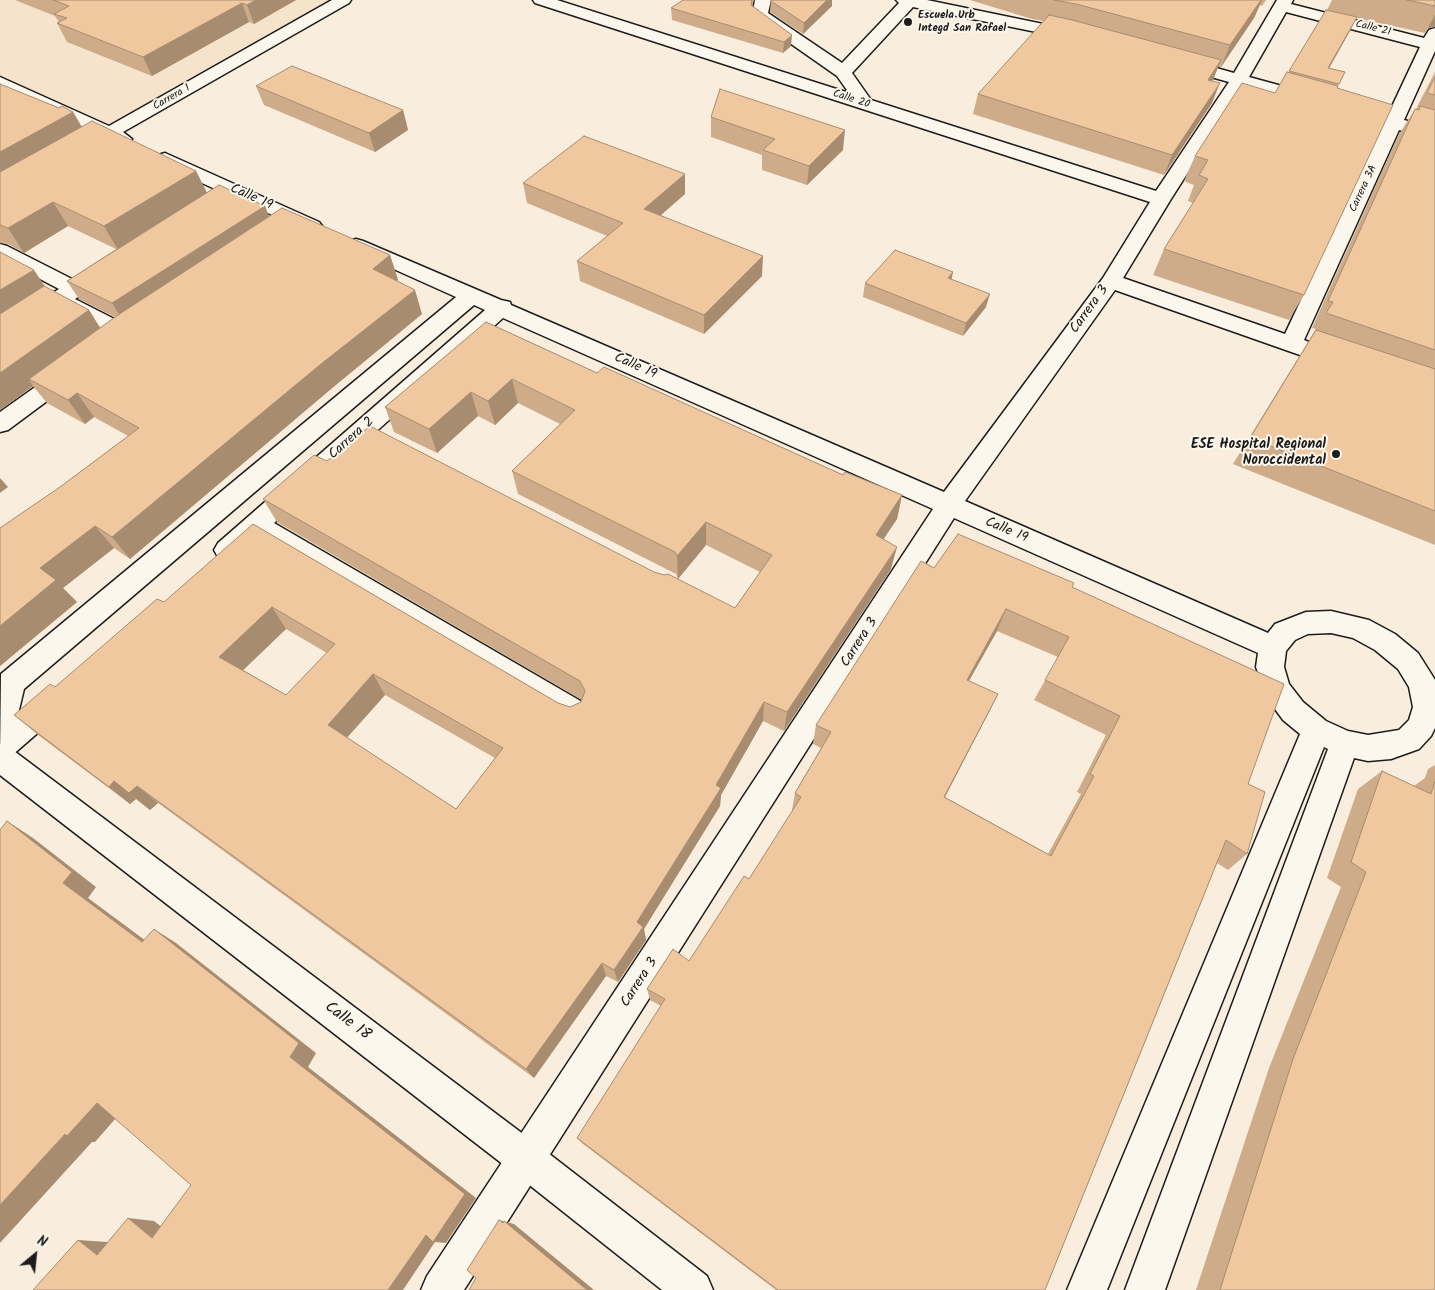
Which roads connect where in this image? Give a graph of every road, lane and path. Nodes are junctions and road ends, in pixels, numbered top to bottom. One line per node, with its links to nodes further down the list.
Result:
1 (343, 0): 14 (street, Carrera 1)
2 (541, 0): 12 (street, Calle 20)
3 (762, 0): 9 (street)
4 (907, 1): 6 (street); 9 (street)
5 (1275, 8): 7 (street, Calle 21); 10 (street, Carrera 3)
6 (1088, 38)
7 (1433, 41): 13 (street, Carrera 3A)
8 (1163, 58): 10 (street)
9 (843, 72): 12 (street)
10 (1239, 79): 13 (street); 17 (street, Carrera 3)
11 (5, 89): 14 (street, Calle 19)
12 (865, 104): 17 (street, Calle 20)
13 (1395, 123): 15 (street); 26 (street, Carrera 3A)
14 (110, 133): 16 (street, Carrera 1); 22 (street, Calle 19)
15 (1435, 134)
16 (84, 147)
17 (1161, 199): 20 (street, Carrera 3)
18 (0, 250): 21 (street)
19 (124, 258): 21 (street)
20 (1112, 281): 26 (street); 30 (street, Carrera 3)
21 (67, 294): 24 (street); 25 (street)
22 (472, 294): 23 (street, Calle 19); 36 (street)
23 (502, 307): 30 (street, Calle 19); 31 (street, Carrera 2)
24 (125, 333)
25 (0, 337)
26 (1291, 344): 27 (street)
27 (1327, 356)
28 (85, 362): 29 (street)
29 (0, 424)
30 (948, 506): 33 (street, Calle 19); 41 (street, Carrera 3)
31 (256, 525): 32 (street, Carrera 2); 35 (street)
32 (212, 563)
33 (1273, 647): 37 (street); 38 (street)
34 (73, 684): 39 (street)
35 (574, 712)
36 (0, 730)
37 (1428, 730): 38 (street)
38 (1330, 737): 44 (street); 45 (street)
39 (0, 748)
40 (0, 757): 41 (street, Calle 18)
41 (526, 1159): 42 (street, Carrera 3); 43 (street, Calle 18)
42 (441, 1290)
43 (693, 1290)
44 (1087, 1290)
45 (1145, 1290)

